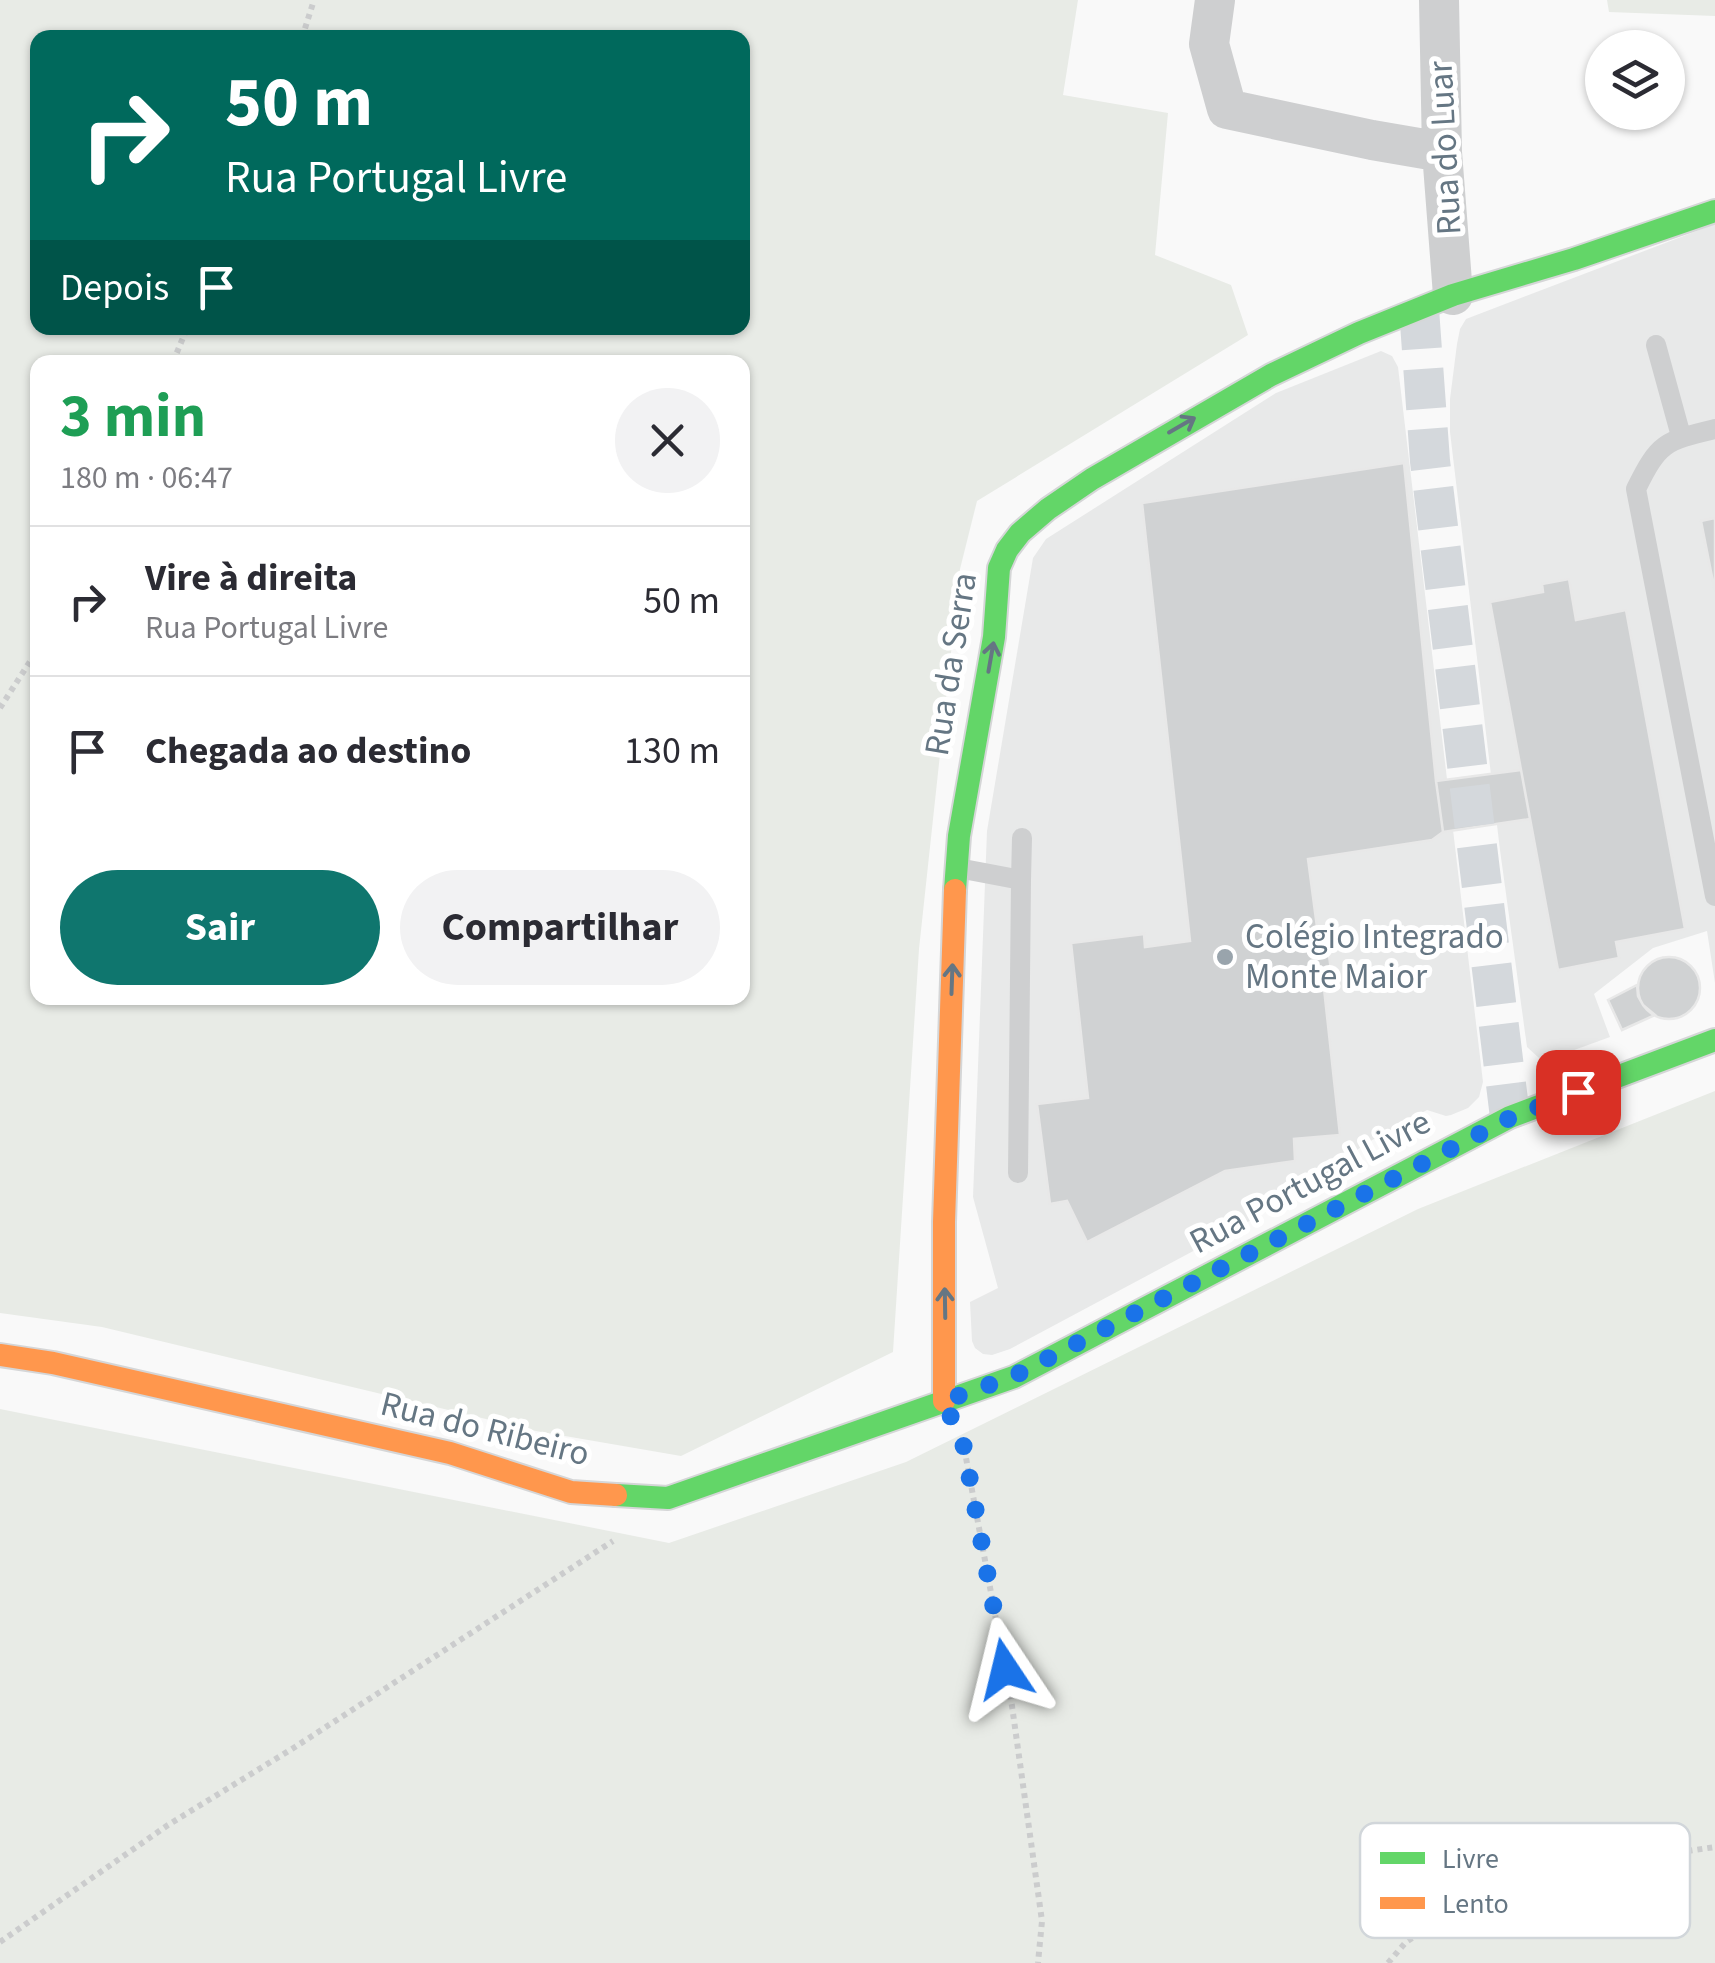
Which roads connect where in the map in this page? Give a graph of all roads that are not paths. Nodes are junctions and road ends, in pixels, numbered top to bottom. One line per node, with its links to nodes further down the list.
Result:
1 (1215, 0): 3 (street)
2 (1439, 0): 3 (street, Rua do Luar)
3 (1442, 152): 5 (street, Rua do Luar)
4 (1715, 211): 5 (street, Rua da Serra)
5 (1436, 302): 10 (street, Rua da Serra, one-way to 5)
6 (1656, 346): 8 (lane)
7 (1715, 428): 8 (lane)
8 (1681, 436): 12 (lane)
9 (1022, 838): 11 (lane)
10 (956, 868): 11 (lane); 16 (street, Rua da Serra, one-way to 10)
11 (1021, 880): 14 (lane)
12 (1715, 896)
13 (1715, 1040): 16 (street, Rua Portugal Livre)
14 (1018, 1173)
15 (0, 1355): 16 (street, Rua do Ribeiro)
16 (944, 1401)

